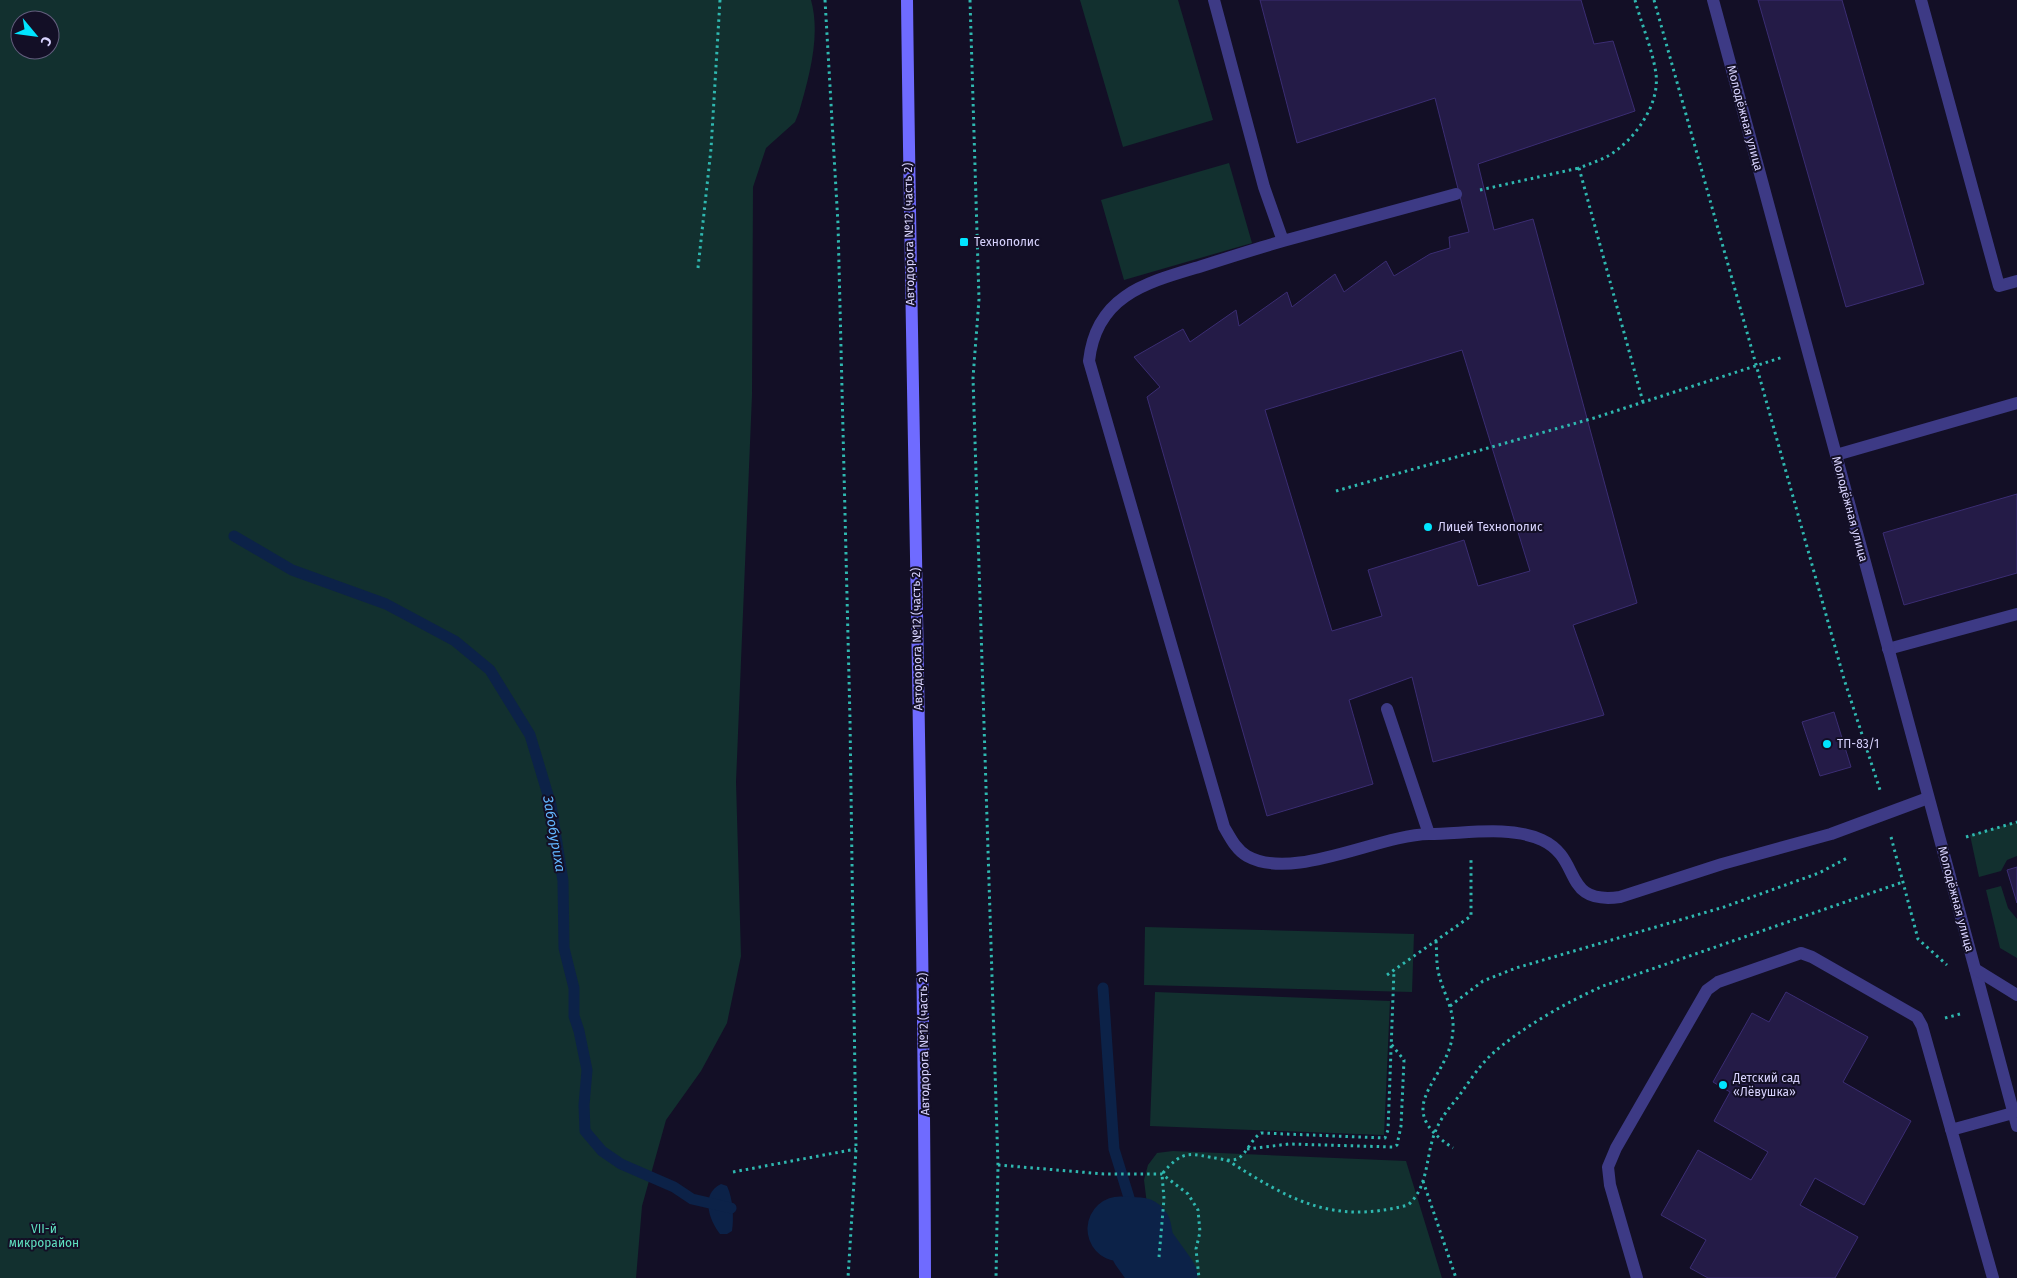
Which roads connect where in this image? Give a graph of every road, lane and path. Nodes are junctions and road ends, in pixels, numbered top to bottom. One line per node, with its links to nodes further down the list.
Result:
1 (720, 0): 14 (path)
2 (825, 0): 49 (path)
3 (907, 0): 57 (street, Автодорога №12 (часть 2))
4 (970, 0): 51 (path)
5 (1214, 0): 13 (street)
6 (1634, 0): 10 (path)
7 (1654, 0): 17 (path)
8 (1713, 0): 16 (street, Молодёжная улица)
9 (1921, 0): 15 (street)
10 (1580, 168): 11 (path); 18 (path)
11 (1489, 188)
12 (1456, 194): 13 (street)
13 (1283, 241): 28 (street)
14 (698, 268)
15 (2017, 281)
16 (1808, 350): 17 (path); 20 (street, Молодёжная улица)
17 (1756, 366): 18 (path); 26 (path)
18 (1643, 402): 21 (path)
19 (2017, 403): 20 (street)
20 (1836, 455): 23 (street, Молодёжная улица)
21 (1336, 491)
22 (2017, 614): 23 (street)
23 (1888, 649): 25 (street, Молодёжная улица)
24 (1387, 708): 28 (street)
25 (1928, 798): 26 (street); 31 (street, Молодёжная улица)
26 (1887, 812): 28 (street); 29 (path)
27 (2017, 822): 31 (path)
28 (1429, 834)
29 (1891, 837): 30 (path); 34 (path)
30 (1884, 840)
31 (1941, 844): 38 (street, Молодёжная улица)
32 (1471, 853): 35 (path)
33 (1853, 855): 41 (path)
34 (1903, 882): 36 (path); 46 (path)
35 (1436, 941): 37 (path); 41 (path)
36 (1950, 968)
37 (1394, 970): 39 (path); 42 (path)
38 (1975, 970): 40 (street, Молодёжная улица); 43 (street)
39 (1386, 976)
40 (2017, 995)
41 (1450, 1006): 46 (path)
42 (1391, 1044): 48 (path); 48 (path)
43 (2013, 1113): 44 (street); 45 (street)
44 (2017, 1126)
45 (1951, 1130): 61 (street); 62 (street)
46 (1434, 1134): 47 (path); 54 (path)
47 (1453, 1148)
48 (1247, 1149): 50 (path)
49 (856, 1150): 52 (path); 56 (path)
50 (1227, 1160): 53 (path); 54 (path)
51 (998, 1165): 53 (path); 58 (path)
52 (733, 1172)
53 (1162, 1174): 55 (path); 59 (path)
54 (1423, 1181): 60 (path)
55 (1159, 1257)
56 (848, 1278)
57 (925, 1278)
58 (996, 1278)
59 (1199, 1278)
60 (1456, 1278)
61 (1637, 1278)
62 (1993, 1278)

